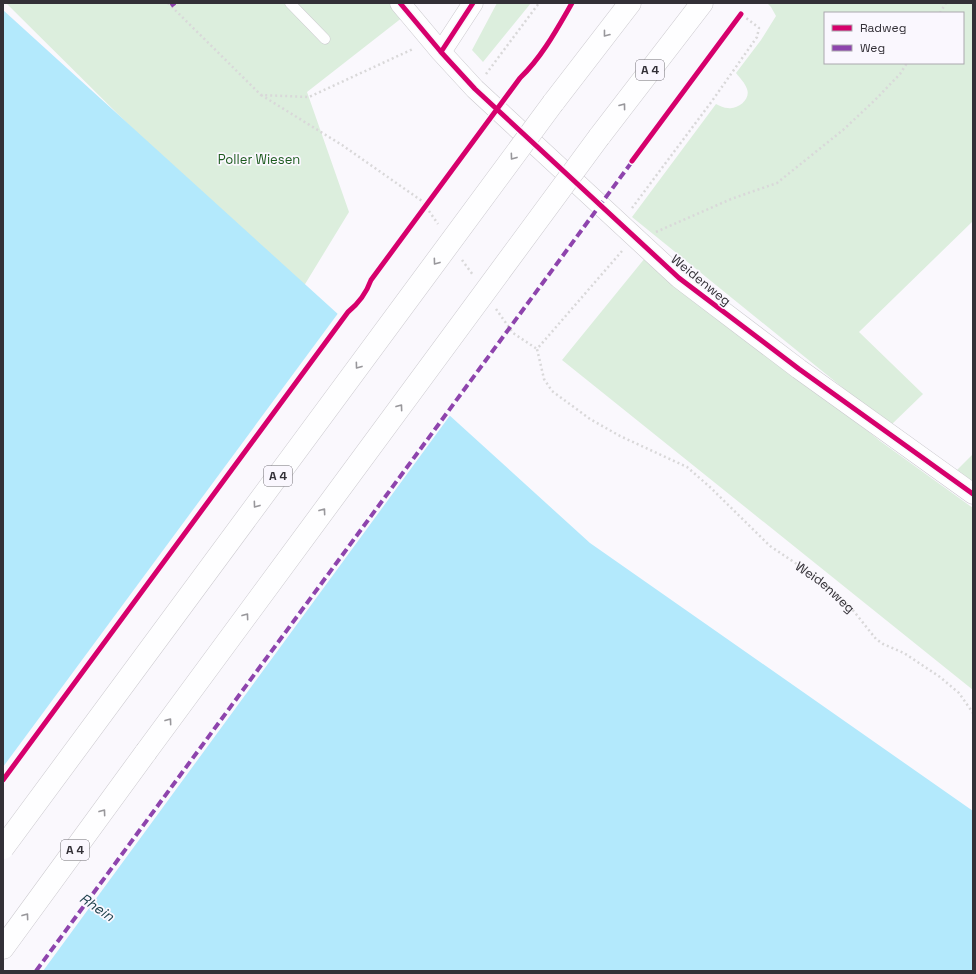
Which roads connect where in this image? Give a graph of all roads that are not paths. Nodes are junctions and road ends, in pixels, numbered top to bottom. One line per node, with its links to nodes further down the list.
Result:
1 (290, 3): 6 (lane)
2 (400, 3): 7 (street, Weidenweg)
3 (473, 3): 7 (street)
4 (630, 3): 9 (highway, A 4, one-way to 9, bridge)
5 (702, 3): 10 (highway, A 4, one-way to 5, bridge)
6 (325, 39)
7 (436, 46): 8 (street, Weidenweg)
8 (973, 494)
9 (3, 848)
10 (3, 948)

